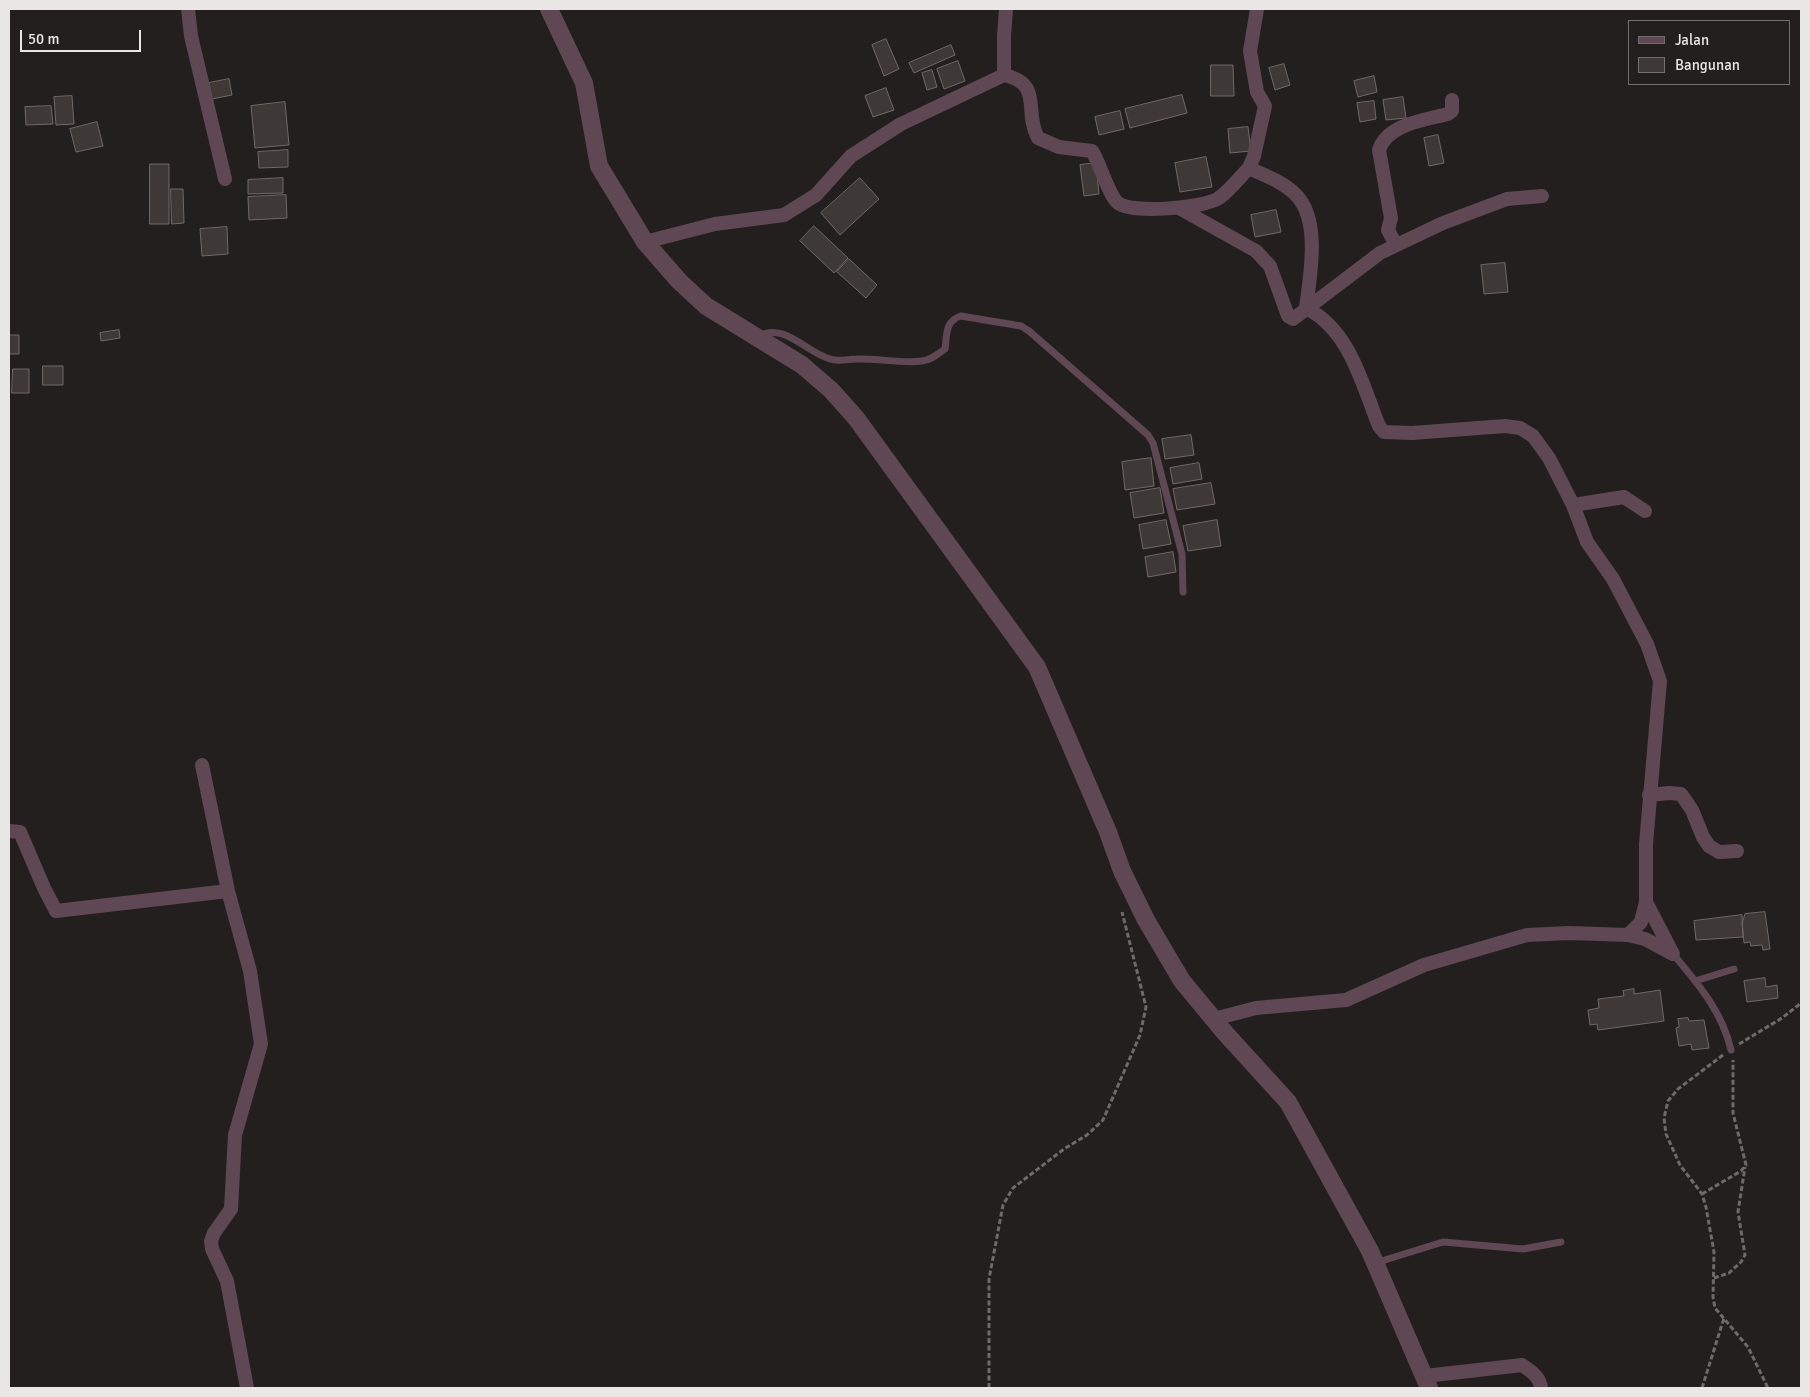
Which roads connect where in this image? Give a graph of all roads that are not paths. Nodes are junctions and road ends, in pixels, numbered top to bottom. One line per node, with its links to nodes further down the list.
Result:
1 (188, 9): 8 (street)
2 (549, 9): 11 (street)
3 (1006, 9): 5 (street)
4 (1256, 9): 7 (street)
5 (1004, 75): 10 (street); 11 (street)
6 (1452, 100): 12 (street)
7 (1249, 168): 10 (street); 13 (street)
8 (225, 179)
9 (1542, 196): 12 (street)
10 (1179, 208): 13 (street)
11 (645, 242): 14 (street)
12 (1396, 245): 13 (street)
13 (1306, 308): 15 (street)
14 (757, 338): 17 (lane); 28 (street)
15 (1573, 505): 16 (street); 19 (street)
16 (1646, 511)
17 (1182, 592)
18 (202, 765): 22 (street)
19 (1649, 796): 21 (street); 23 (street)
20 (9, 831): 22 (street)
21 (1737, 851)
22 (228, 891): 33 (street)
23 (1646, 902): 24 (street); 25 (street)
24 (1628, 935): 25 (street); 28 (street)
25 (1673, 954): 27 (lane)
26 (1734, 969): 27 (lane)
27 (1695, 981): 29 (lane)
28 (1214, 1019): 31 (street)
29 (1731, 1050)
30 (1561, 1242): 31 (lane)
31 (1375, 1263): 32 (street)
32 (1427, 1382): 34 (street)
33 (247, 1388)
34 (1542, 1388)

